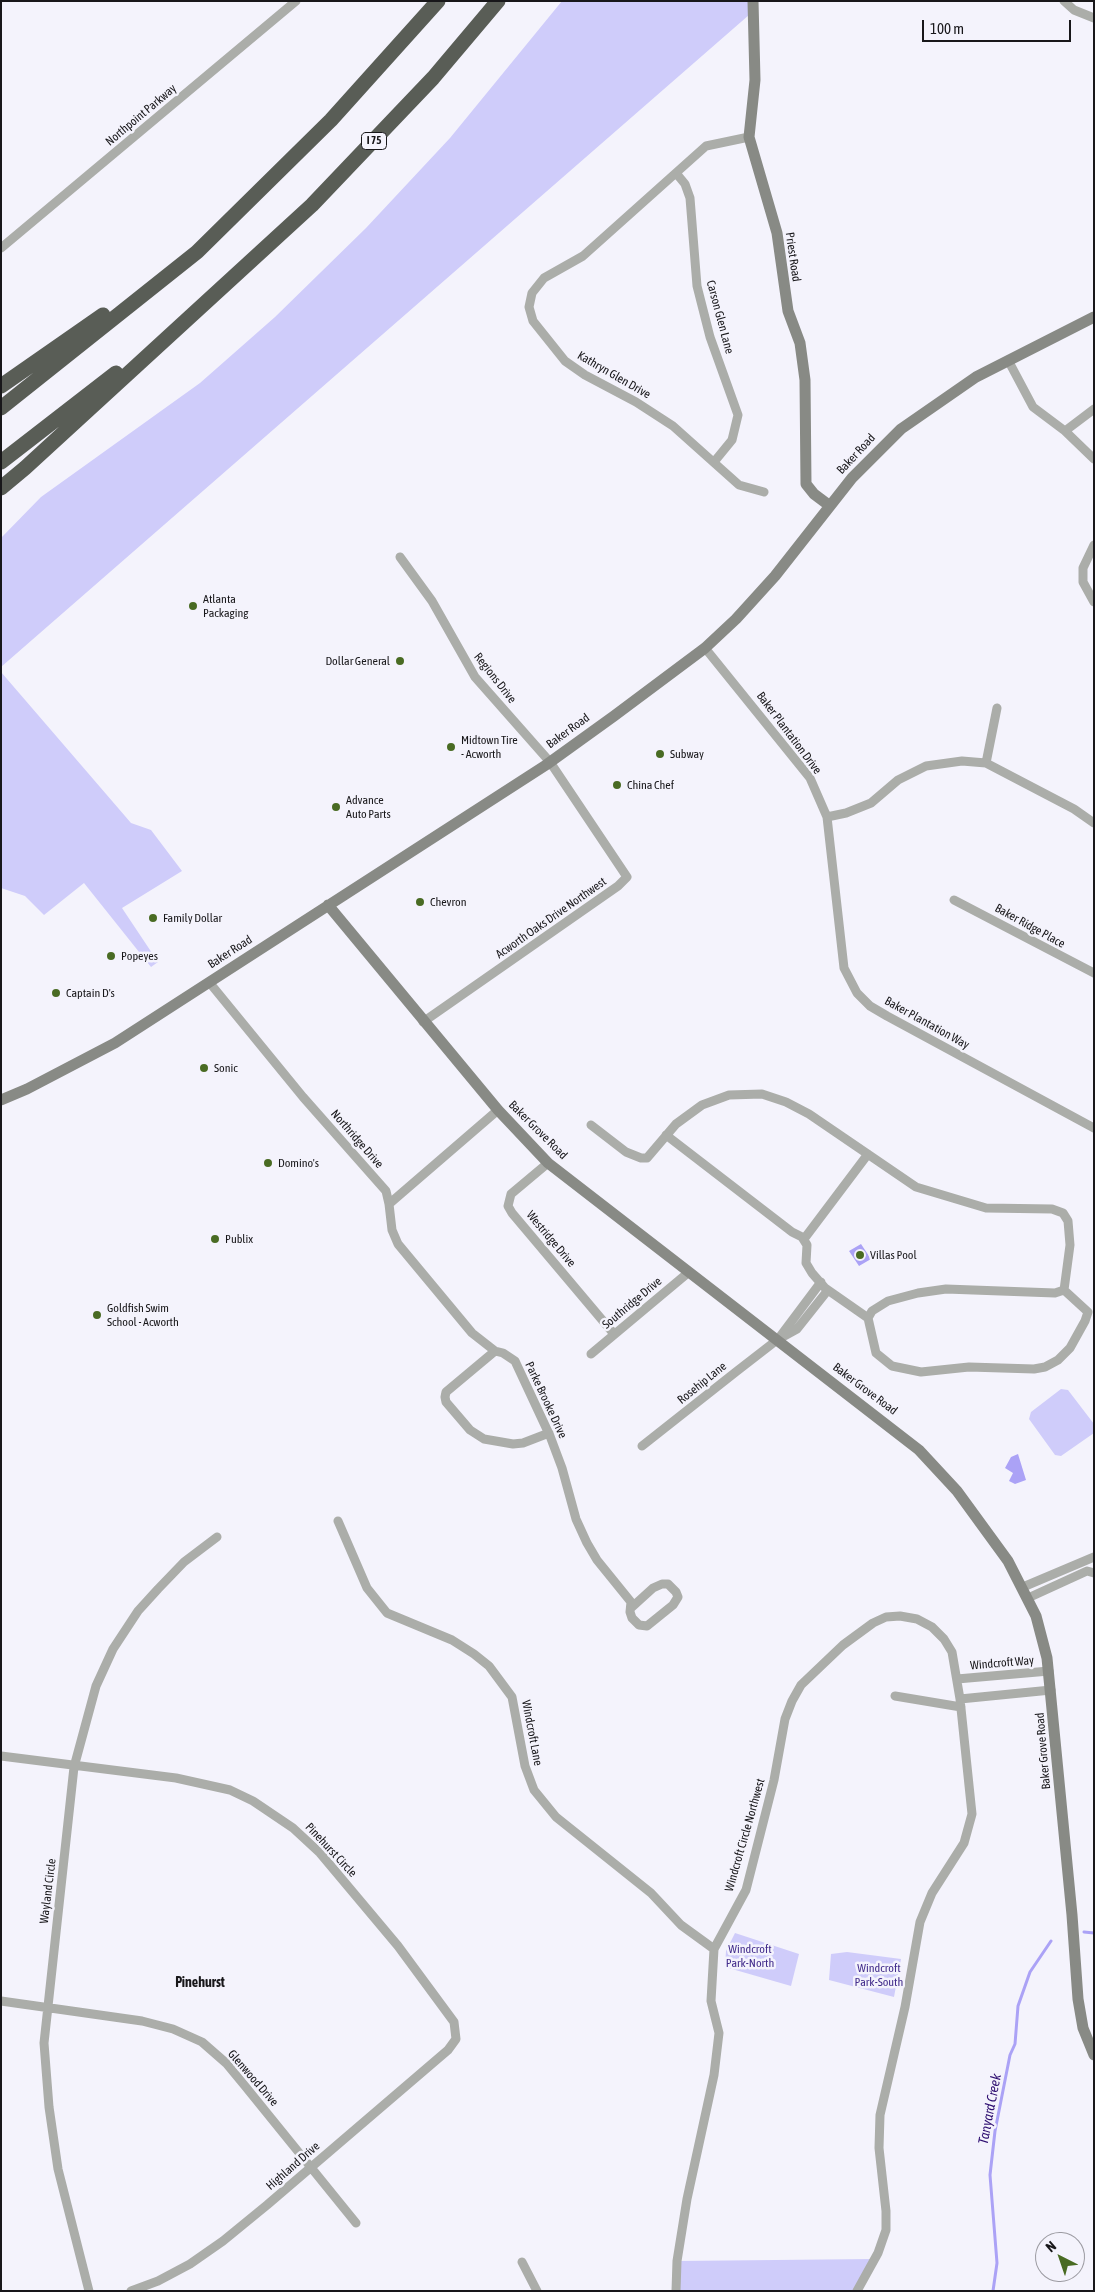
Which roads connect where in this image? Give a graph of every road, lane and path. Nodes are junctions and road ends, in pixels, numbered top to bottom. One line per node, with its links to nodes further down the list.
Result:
1 (296, 1): 9 (street, Northpoint Parkway)
2 (438, 1): 10 (highway)
3 (498, 1): 11 (highway, I 75)
4 (753, 1): 7 (street, Priest Road)
5 (1064, 1): 6 (street)
6 (1094, 18)
7 (749, 137): 8 (street, Kathryn Glen Drive); 23 (street, Priest Road)
8 (676, 173): 20 (street, Carson Glen Lane); 20 (street, Kathryn Glen Drive)
9 (1, 248)
10 (198, 252): 14 (highway); 15 (highway)
11 (241, 271): 19 (highway, I 75); 21 (highway)
12 (1094, 317): 13 (street, Baker Road)
13 (1008, 360): 17 (street); 23 (street, Baker Road)
14 (1, 386)
15 (1, 408)
16 (1094, 409): 17 (street)
17 (1065, 431): 18 (street)
18 (1094, 459)
19 (1, 462)
20 (714, 462): 22 (street, Kathryn Glen Drive)
21 (1, 488)
22 (764, 492)
23 (830, 506): 27 (street, Baker Road)
24 (1094, 545): 26 (street)
25 (400, 557): 29 (street, Regions Drive)
26 (1094, 602)
27 (706, 648): 29 (street, Baker Road); 31 (street, Baker Plantation Drive)
28 (997, 708): 30 (street)
29 (550, 762): 34 (street, Baker Road); 37 (street, Acworth Oaks Drive Northwest)
30 (986, 763): 31 (street); 32 (street)
31 (827, 817): 41 (street, Baker Plantation Way)
32 (1094, 823)
33 (954, 900): 35 (street, Baker Ridge Place)
34 (328, 905): 36 (street, Baker Road); 37 (street, Baker Grove Road)
35 (1094, 973)
36 (209, 982): 38 (street, Baker Road); 45 (street, Northridge Drive)
37 (424, 1022): 39 (street, Baker Grove Road)
38 (1, 1100)
39 (498, 1110): 44 (street, Baker Grove Road); 45 (street)
40 (591, 1125): 42 (street)
41 (1094, 1128)
42 (666, 1135): 43 (street); 46 (street)
43 (868, 1154): 46 (street); 50 (street)
44 (548, 1163): 47 (street, Baker Grove Road); 53 (street, Westridge Drive)
45 (389, 1204): 55 (street, Parke Brooke Drive)
46 (804, 1239): 48 (street)
47 (689, 1272): 53 (street, Southridge Drive); 54 (street, Baker Grove Road)
48 (820, 1282): 49 (street); 54 (street)
49 (828, 1290): 52 (street); 54 (street)
50 (1064, 1290): 51 (street); 52 (street)
51 (1091, 1311): 52 (street)
52 (868, 1318)
53 (614, 1334): 56 (street, Southridge Drive)
54 (778, 1340): 58 (street, Rosehip Lane); 63 (street, Baker Grove Road)
55 (494, 1351): 57 (street, Parke Brooke Drive); 57 (street)
56 (591, 1354)
57 (549, 1433): 65 (street, Parke Brooke Drive)
58 (642, 1446)
59 (338, 1521): 73 (street, Windcroft Lane)
60 (217, 1537): 72 (street, Wayland Circle)
61 (1094, 1558): 63 (street)
62 (1092, 1570): 64 (street)
63 (1023, 1587): 64 (street, Baker Grove Road)
64 (1028, 1598): 66 (street, Baker Grove Road)
65 (631, 1608): 65 (street, Parke Brooke Drive)
66 (1049, 1671): 67 (street, Windcroft Way); 68 (street, Baker Grove Road)
67 (957, 1679): 70 (street, Windcroft Circle Northwest); 73 (street, Windcroft Circle Northwest)
68 (1051, 1690): 70 (street); 77 (street, Baker Grove Road)
69 (895, 1696): 70 (street)
70 (961, 1703): 85 (street, Windcroft Circle Northwest)
71 (1, 1756): 72 (street, Pinehurst Circle)
72 (74, 1767): 75 (street, Wayland Circle); 76 (street, Pinehurst Circle)
73 (714, 1949): 84 (street, Windcroft Circle Northwest)
74 (1, 2001): 75 (street, Glenwood Drive)
75 (47, 2007): 78 (street, Glenwood Drive); 81 (street, Wayland Circle)
76 (456, 2039): 78 (street, Highland Drive)
77 (1094, 2054)
78 (311, 2167): 79 (street, Glenwood Drive); 82 (street, Highland Drive)
79 (356, 2224)
80 (522, 2262): 83 (street)
81 (89, 2291)
82 (131, 2291)
83 (537, 2291)
84 (676, 2291)
85 (856, 2291)

